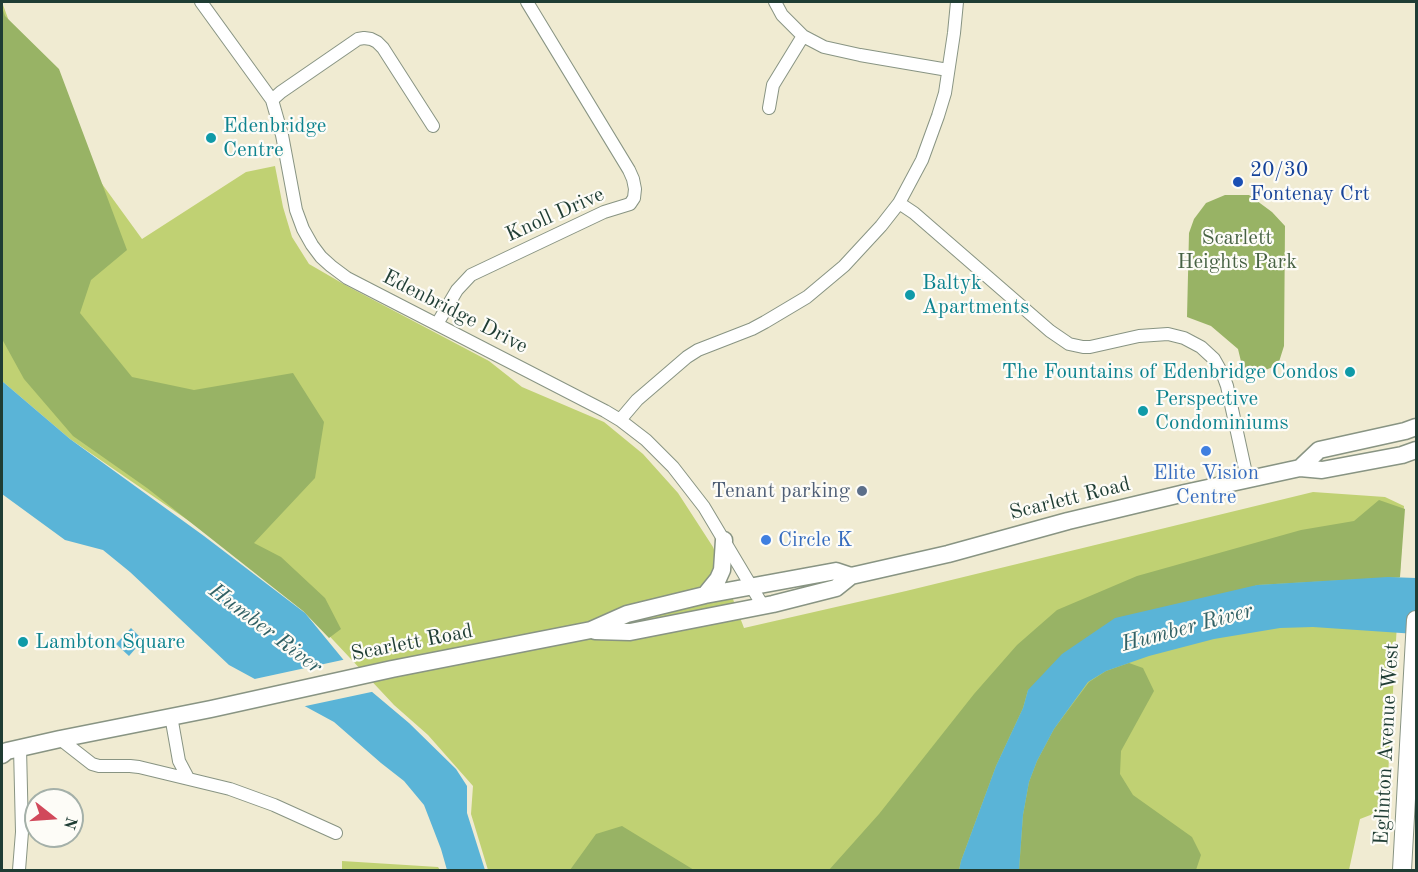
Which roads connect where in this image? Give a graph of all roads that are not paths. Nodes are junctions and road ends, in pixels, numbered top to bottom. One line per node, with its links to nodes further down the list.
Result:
1 (201, 2): 7 (street, Edenbridge Drive)
2 (527, 2): 11 (street, Knoll Drive)
3 (774, 2): 5 (street)
4 (957, 2): 6 (street)
5 (802, 36): 6 (street); 8 (street)
6 (948, 70): 10 (street)
7 (272, 100): 9 (street); 11 (street, Edenbridge Drive)
8 (769, 108)
9 (433, 126)
10 (899, 203): 12 (street); 16 (street)
11 (437, 324): 12 (street, Edenbridge Drive)
12 (620, 420): 17 (street, Edenbridge Drive)
13 (1416, 427): 15 (main road, Scarlett Road)
14 (1416, 450): 15 (main road, Scarlett Road)
15 (1300, 468): 16 (main road, Scarlett Road)
16 (1247, 478): 18 (main road, Scarlett Road)
17 (724, 540): 19 (street, Edenbridge Drive); 20 (main road)
18 (851, 576): 19 (main road, Scarlett Road); 21 (main road, Scarlett Road)
19 (750, 586): 20 (main road, Scarlett Road); 21 (street, Edenbridge Drive)
20 (705, 595): 23 (main road, Scarlett Road)
21 (762, 606): 23 (main road, Scarlett Road)
22 (1416, 620): 30 (main road, Eglinton Avenue West)
23 (591, 630): 24 (main road, Scarlett Road)
24 (171, 716): 25 (main road, Scarlett Road); 27 (street)
25 (60, 739): 26 (main road, Scarlett Road); 27 (street)
26 (8, 751): 29 (street)
27 (188, 778): 28 (street)
28 (336, 833)
29 (19, 870)
30 (1402, 870)

